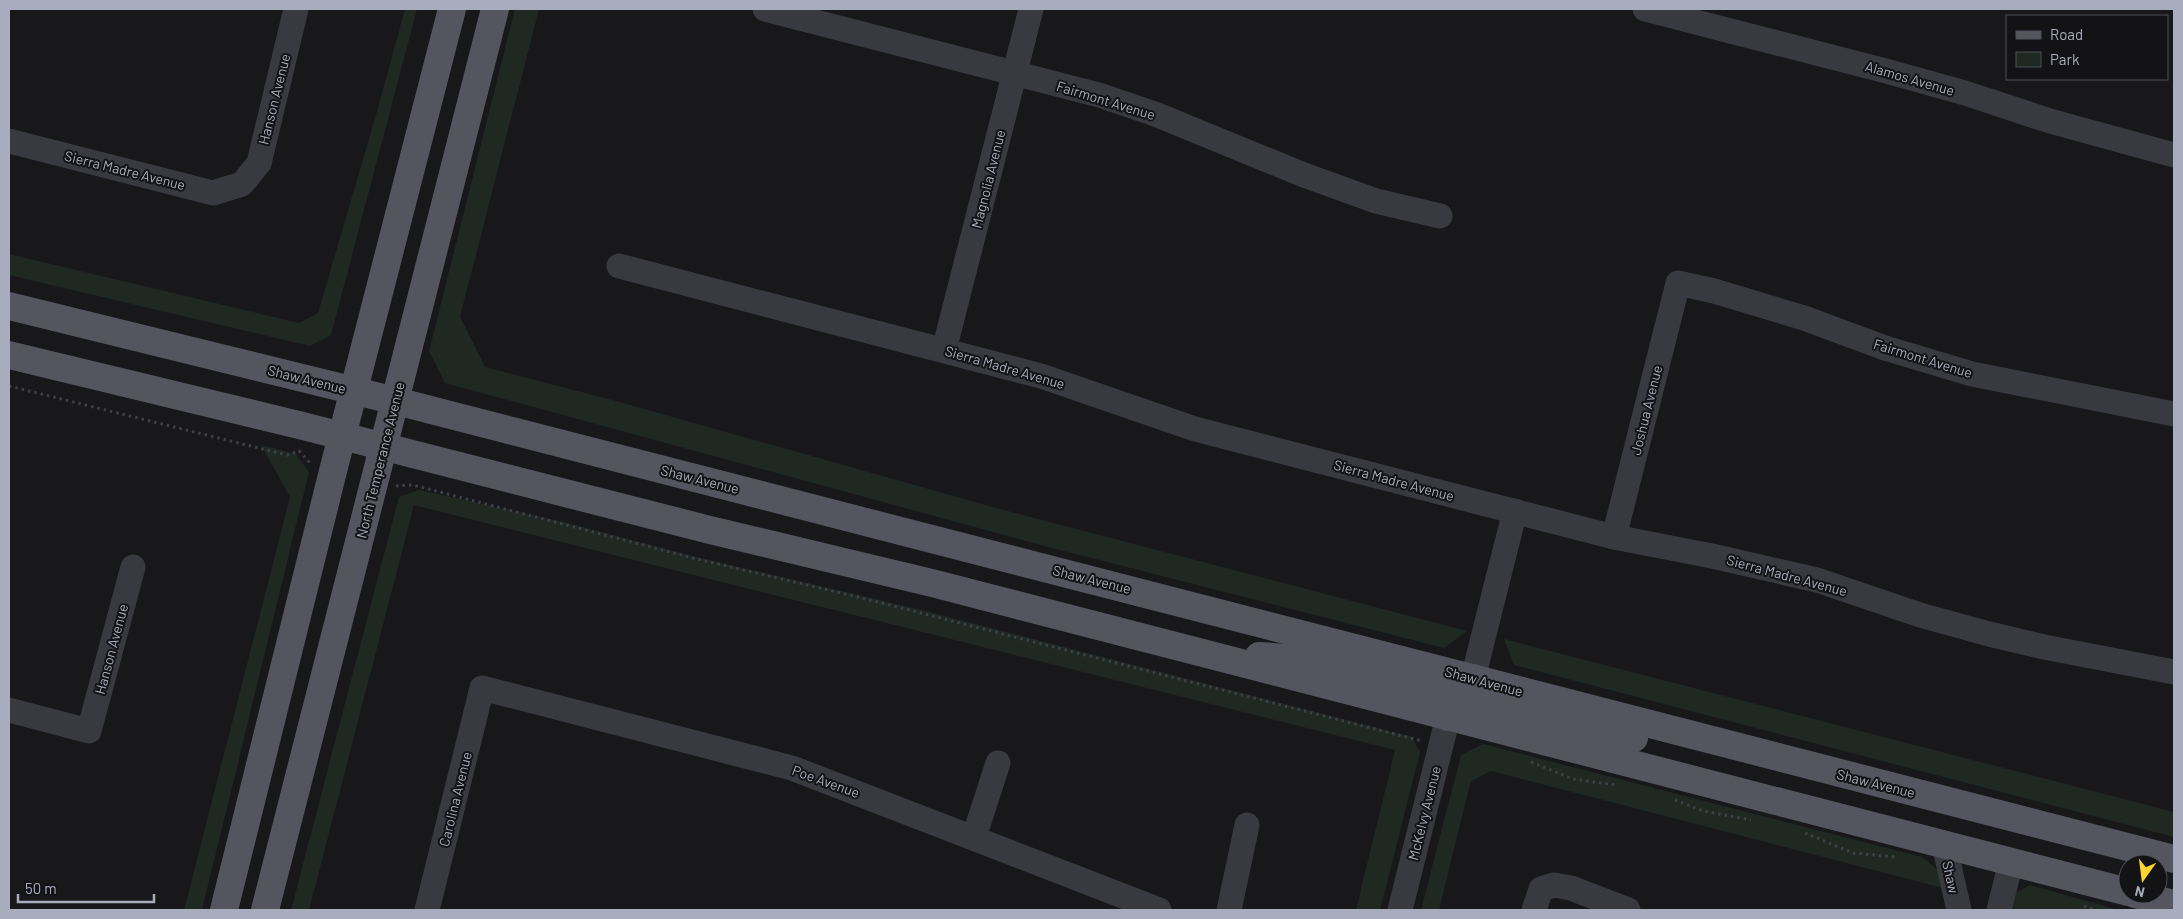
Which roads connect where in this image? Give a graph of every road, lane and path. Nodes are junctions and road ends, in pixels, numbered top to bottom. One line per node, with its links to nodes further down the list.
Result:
1 (296, 9): 10 (street, Hanson Avenue)
2 (452, 9): 18 (main road)
3 (495, 9): 19 (main road, North Temperance Avenue)
4 (765, 9): 7 (street, Fairmont Avenue)
5 (1031, 9): 7 (street, Magnolia Avenue)
6 (1644, 9): 9 (street, Alamos Avenue)
7 (1015, 72): 11 (street, Fairmont Avenue); 15 (street, Magnolia Avenue)
8 (9, 141): 10 (street, Sierra Madre Avenue)
9 (2174, 155)
10 (242, 184)
11 (1440, 216)
12 (619, 266): 15 (street, Sierra Madre Avenue)
13 (1678, 283): 20 (street, Fairmont Avenue); 26 (street, Joshua Avenue)
14 (9, 306): 18 (main road, Shaw Avenue)
15 (944, 350): 25 (street, Sierra Madre Avenue)
16 (9, 355): 21 (main road)
17 (9, 386): 23 (path)
18 (354, 390): 19 (main road, Shaw Avenue); 21 (main road)
19 (396, 401): 22 (main road, North Temperance Avenue); 30 (main road, Shaw Avenue)
20 (2174, 414)
21 (342, 436): 22 (main road); 50 (main road)
22 (384, 447): 28 (main road); 51 (main road, North Temperance Avenue)
23 (299, 450)
24 (413, 485): 34 (path)
25 (1515, 511): 26 (street, Sierra Madre Avenue); 30 (street)
26 (1614, 536): 29 (street, Sierra Madre Avenue)
27 (133, 567): 32 (street, Hanson Avenue)
28 (1198, 653): 30 (main road); 33 (main road)
29 (2174, 672)
30 (1473, 678): 35 (main road, Shaw Avenue)
31 (482, 688): 43 (street, Poe Avenue); 52 (street, Carolina Avenue)
32 (9, 710)
33 (1448, 717): 35 (main road); 44 (main road); 55 (street, McKelvy Avenue)
34 (1421, 741)
35 (1723, 744): 46 (main road, Shaw Avenue)
36 (1528, 761): 38 (path)
37 (998, 763): 43 (street)
38 (1621, 785)
39 (1670, 798): 40 (path)
40 (1755, 820)
41 (1247, 826): 54 (street)
42 (1803, 832): 45 (path)
43 (974, 837): 53 (street, Poe Avenue)
44 (1944, 844): 47 (main road); 57 (street, Shaw)
45 (1897, 857)
46 (2174, 859)
47 (2011, 862): 48 (main road); 58 (street)
48 (2118, 889)
49 (1537, 900): 56 (street)
50 (224, 910)
51 (265, 910)
52 (427, 910)
53 (1158, 910)
54 (1229, 910)
55 (1400, 910)
56 (1628, 910)
57 (1959, 910)
58 (1999, 910)

